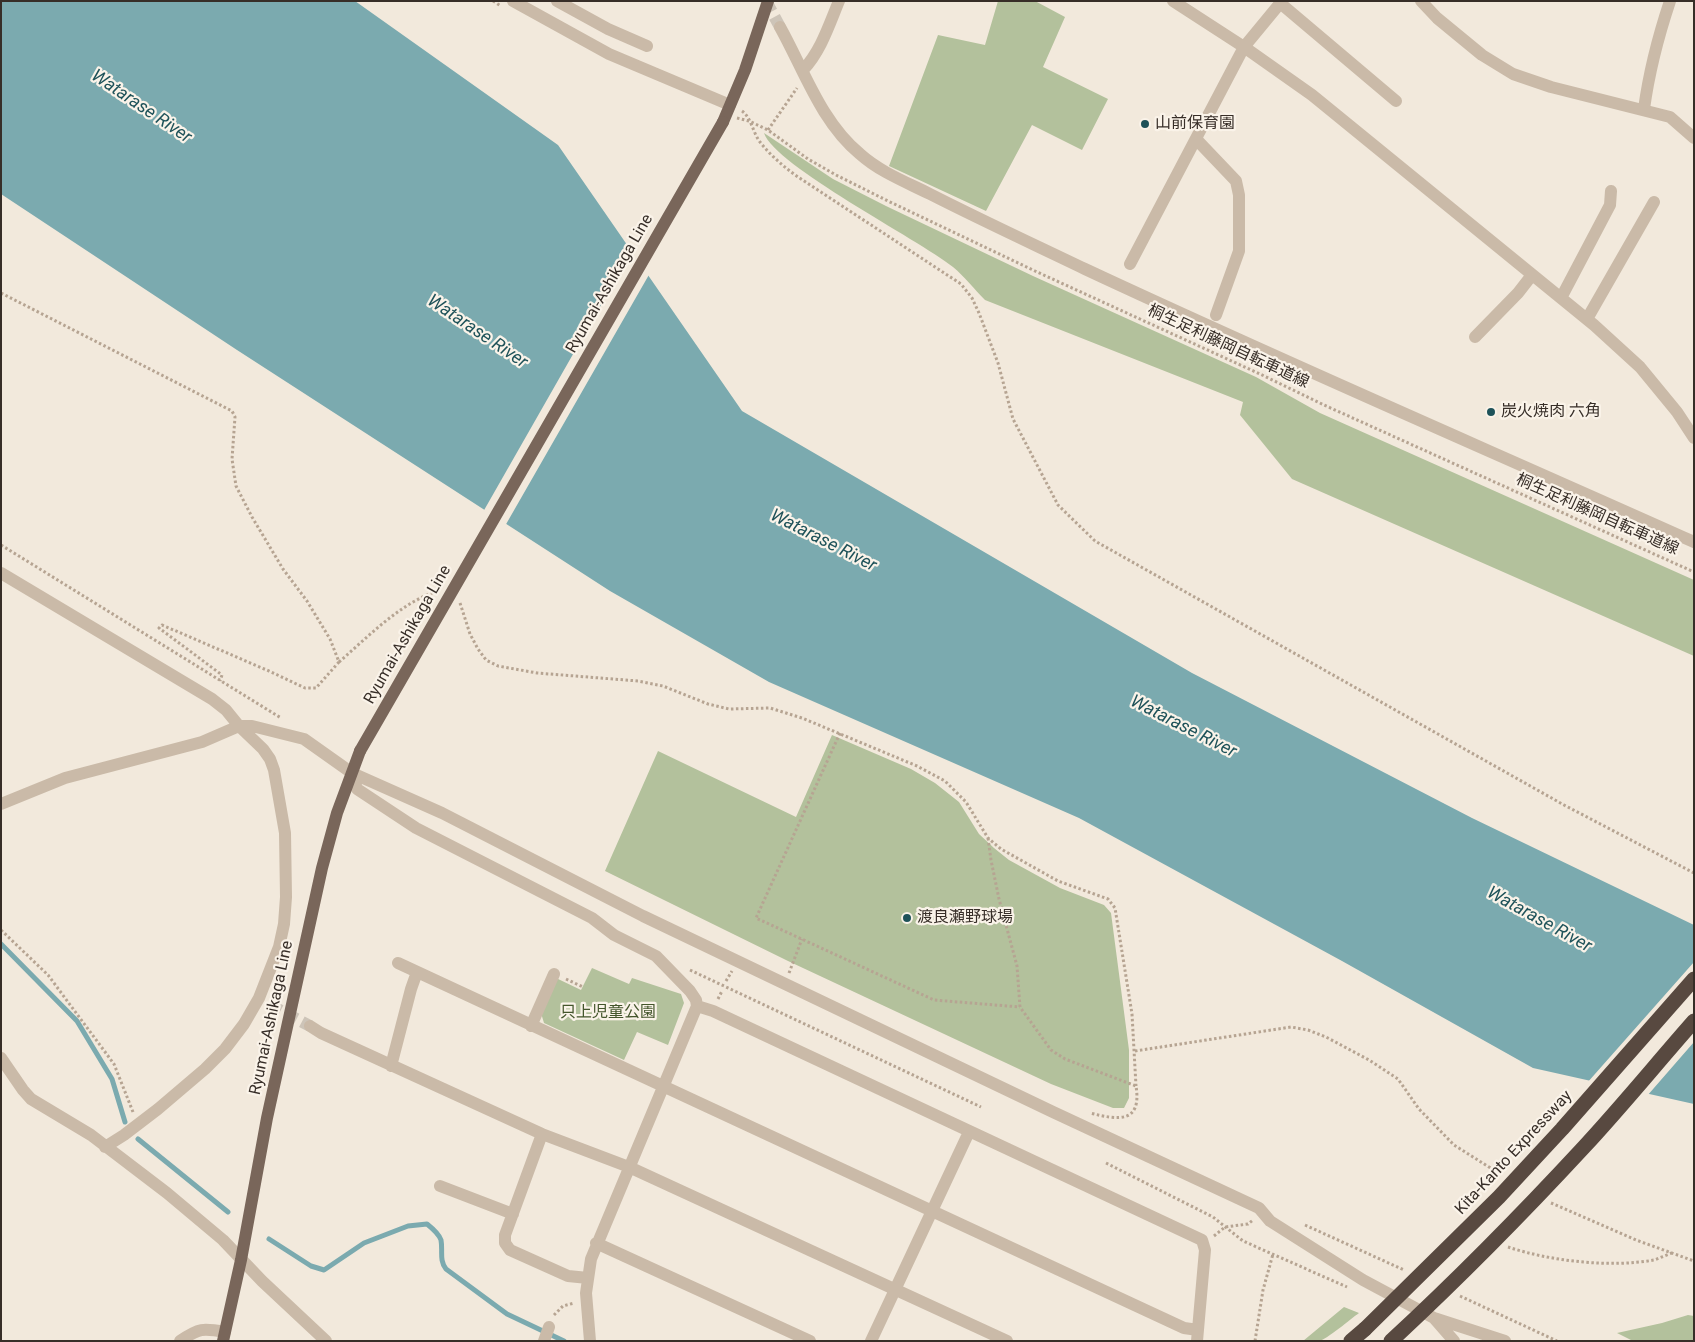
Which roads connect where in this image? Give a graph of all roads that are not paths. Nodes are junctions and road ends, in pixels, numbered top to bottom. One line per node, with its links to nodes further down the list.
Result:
1 (513, 1): 14 (street)
2 (557, 1): 10 (street)
3 (768, 1): 14 (main road, Ryumai-Ashikaga Line)
4 (839, 1): 12 (street)
5 (1173, 1): 11 (street)
6 (1670, 1): 15 (street)
7 (1281, 2): 11 (street); 13 (street)
8 (1424, 2): 15 (street)
9 (780, 27): 12 (street)
10 (648, 46)
11 (1244, 47): 17 (street); 21 (street)
12 (803, 70): 27 (street)
13 (1396, 101)
14 (730, 105): 30 (main road, Ryumai-Ashikaga Line, bridge)
15 (1644, 109): 16 (street)
16 (1694, 138)
17 (1196, 139): 20 (street); 23 (street)
18 (1612, 191): 22 (street)
19 (1654, 202): 24 (street)
20 (1130, 264)
21 (1532, 275): 22 (street); 25 (street)
22 (1561, 298): 24 (street)
23 (1216, 315)
24 (1586, 320): 26 (street)
25 (1475, 338)
26 (1694, 438)
27 (1694, 542)
28 (1, 573): 29 (street)
29 (239, 726): 30 (street); 31 (street); 45 (street)
30 (352, 773): 36 (street); 51 (main road, Ryumai-Ashikaga Line); 54 (street)
31 (1, 804)
32 (398, 964): 33 (street)
33 (417, 972): 39 (street); 41 (street)
34 (554, 974): 39 (street)
35 (1694, 979): 65 (highway, Kita-Kanto Expressway, bridge)
36 (697, 1006): 42 (street); 43 (street)
37 (1694, 1021): 66 (highway, bridge)
38 (310, 1026): 41 (street)
39 (531, 1026): 42 (street)
40 (1, 1058): 45 (street)
41 (391, 1066): 44 (street)
42 (663, 1087): 46 (street); 48 (street)
43 (969, 1132): 48 (street); 57 (street)
44 (542, 1134): 46 (street); 49 (street)
45 (105, 1147): 51 (street)
46 (629, 1167): 50 (street); 53 (street)
47 (440, 1186): 49 (street)
48 (931, 1212): 53 (street); 57 (street)
49 (513, 1214): 52 (street)
50 (596, 1243): 52 (street); 62 (street)
51 (242, 1260): 56 (main road, Ryumai-Ashikaga Line); 59 (street)
52 (588, 1278): 61 (street)
53 (895, 1290): 63 (street); 64 (street)
54 (1434, 1318): 67 (street); 68 (street)
55 (548, 1327): 60 (street)
56 (224, 1336): 58 (street)
57 (1197, 1336)
58 (180, 1341)
59 (326, 1341)
60 (544, 1341)
61 (590, 1341)
62 (810, 1341)
63 (871, 1341)
64 (1007, 1341)
65 (1350, 1341)
66 (1391, 1341)
67 (1454, 1341)
68 (1505, 1341)

